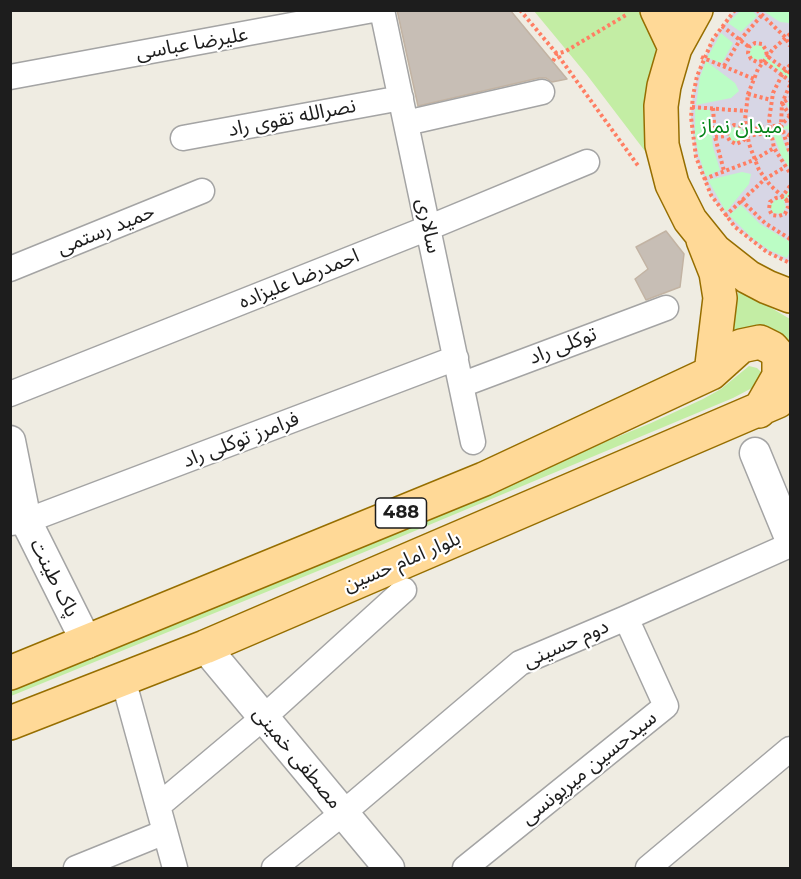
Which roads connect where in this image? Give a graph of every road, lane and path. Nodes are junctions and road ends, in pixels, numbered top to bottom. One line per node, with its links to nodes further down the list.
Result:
1 (373, 10): 23 (street, علیرضا عباسی)
2 (382, 10): 28 (street, سالاری)
3 (657, 10): 14 (main road)
4 (735, 10): 8 (path)
5 (758, 10): 7 (path)
6 (626, 15): 17 (path)
7 (762, 15): 10 (path); 11 (path)
8 (709, 18): 11 (path); 14 (main road); 14 (path)
9 (790, 34): 10 (path)
10 (785, 37): 12 (path); 15 (path)
11 (740, 40): 13 (path); 19 (path)
12 (790, 46)
13 (750, 47): 15 (path); 16 (path)
14 (689, 53): 19 (path); 32 (path); 63 (main road)
15 (767, 56): 16 (path); 20 (path)
16 (763, 61): 22 (path); 24 (path)
17 (552, 62)
18 (790, 65): 20 (path)
19 (724, 66): 24 (path)
20 (786, 70): 21 (path); 22 (path)
21 (790, 73)
22 (782, 75): 25 (path); 30 (path)
23 (10, 77)
24 (754, 78): 27 (path)
25 (790, 83): 31 (path)
26 (542, 92): 36 (street)
27 (748, 94): 30 (path); 34 (path)
28 (401, 98): 36 (street, سالاری); 46 (street, نصرالله تقوی راد)
29 (790, 98): 31 (path)
30 (771, 100): 38 (path)
31 (782, 103): 35 (path); 37 (path)
32 (692, 107): 33 (path); 54 (path)
33 (713, 108): 34 (path); 45 (path)
34 (746, 111): 39 (path)
35 (790, 116): 37 (path)
36 (406, 123): 64 (street, سالاری)
37 (781, 125): 38 (path); 40 (path)
38 (769, 126): 39 (path); 41 (path)
39 (746, 130): 42 (path); 43 (path)
40 (782, 131): 41 (path); 44 (path); 48 (path)
41 (770, 133): 43 (path); 47 (path)
42 (727, 136): 43 (path); 45 (path)
43 (747, 136): 49 (path)
44 (790, 136)
45 (715, 137): 52 (path)
46 (183, 138)
47 (774, 148): 49 (path); 51 (path)
48 (790, 152)
49 (754, 160): 52 (path); 55 (path)
50 (587, 162): 64 (street, احمدرضا علیزاده)
51 (785, 167): 53 (path); 55 (path)
52 (724, 171): 54 (path)
53 (790, 173)
54 (704, 179): 63 (path)
55 (765, 179): 58 (path); 60 (path)
56 (790, 186): 58 (path)
57 (202, 191): 68 (street, حمید رستمی)
58 (782, 197): 59 (path); 61 (path)
59 (789, 200): 61 (path)
60 (741, 201): 62 (path); 63 (path)
61 (772, 215): 62 (path)
62 (765, 224): 65 (path)
63 (713, 225): 67 (path); 69 (main road); 72 (main road)
64 (428, 228): 71 (street, سالاری); 74 (street, احمدرضا علیزاده)
65 (790, 239)
66 (790, 255): 67 (path)
67 (789, 263)
68 (10, 269)
69 (790, 296)
70 (666, 308): 73 (street, توکلی راد)
71 (456, 358): 73 (street, سالاری); 80 (street, فرامرز توکلی راد)
72 (711, 373): 76 (main road); 85 (main road, 488)
73 (461, 385): 77 (street, سالاری)
74 (10, 394)
75 (790, 396): 76 (main road, بلوار امام حسین / 488)
76 (759, 411): 86 (main road, بلوار امام حسین / 488)
77 (473, 442)
78 (11, 449): 80 (street, پاک طینت)
79 (755, 453): 81 (street)
80 (18, 522): 85 (street, پاک طینت)
81 (790, 538)
82 (790, 545): 84 (street, دوم حسینی)
83 (404, 590): 89 (street)
84 (626, 618): 93 (street, دوم حسینی); 99 (street, سیدحسین میریونسی)
85 (87, 642): 87 (main road, 488)
86 (205, 647): 88 (main road, بلوار امام حسین / 488); 89 (street, مصطفی خمینی)
87 (10, 673)
88 (123, 679): 90 (main road, بلوار امام حسین / 488); 92 (street)
89 (264, 717): 92 (street); 93 (street, مصطفی خمینی)
90 (10, 723)
91 (790, 749): 100 (street)
92 (158, 806): 94 (street)
93 (344, 813): 97 (street, دوم حسینی); 98 (street, مصطفی خمینی)
94 (165, 832): 95 (street); 96 (street)
95 (76, 868)
96 (175, 868)
97 (274, 868)
98 (389, 868)
99 (465, 868)
100 (648, 868)

